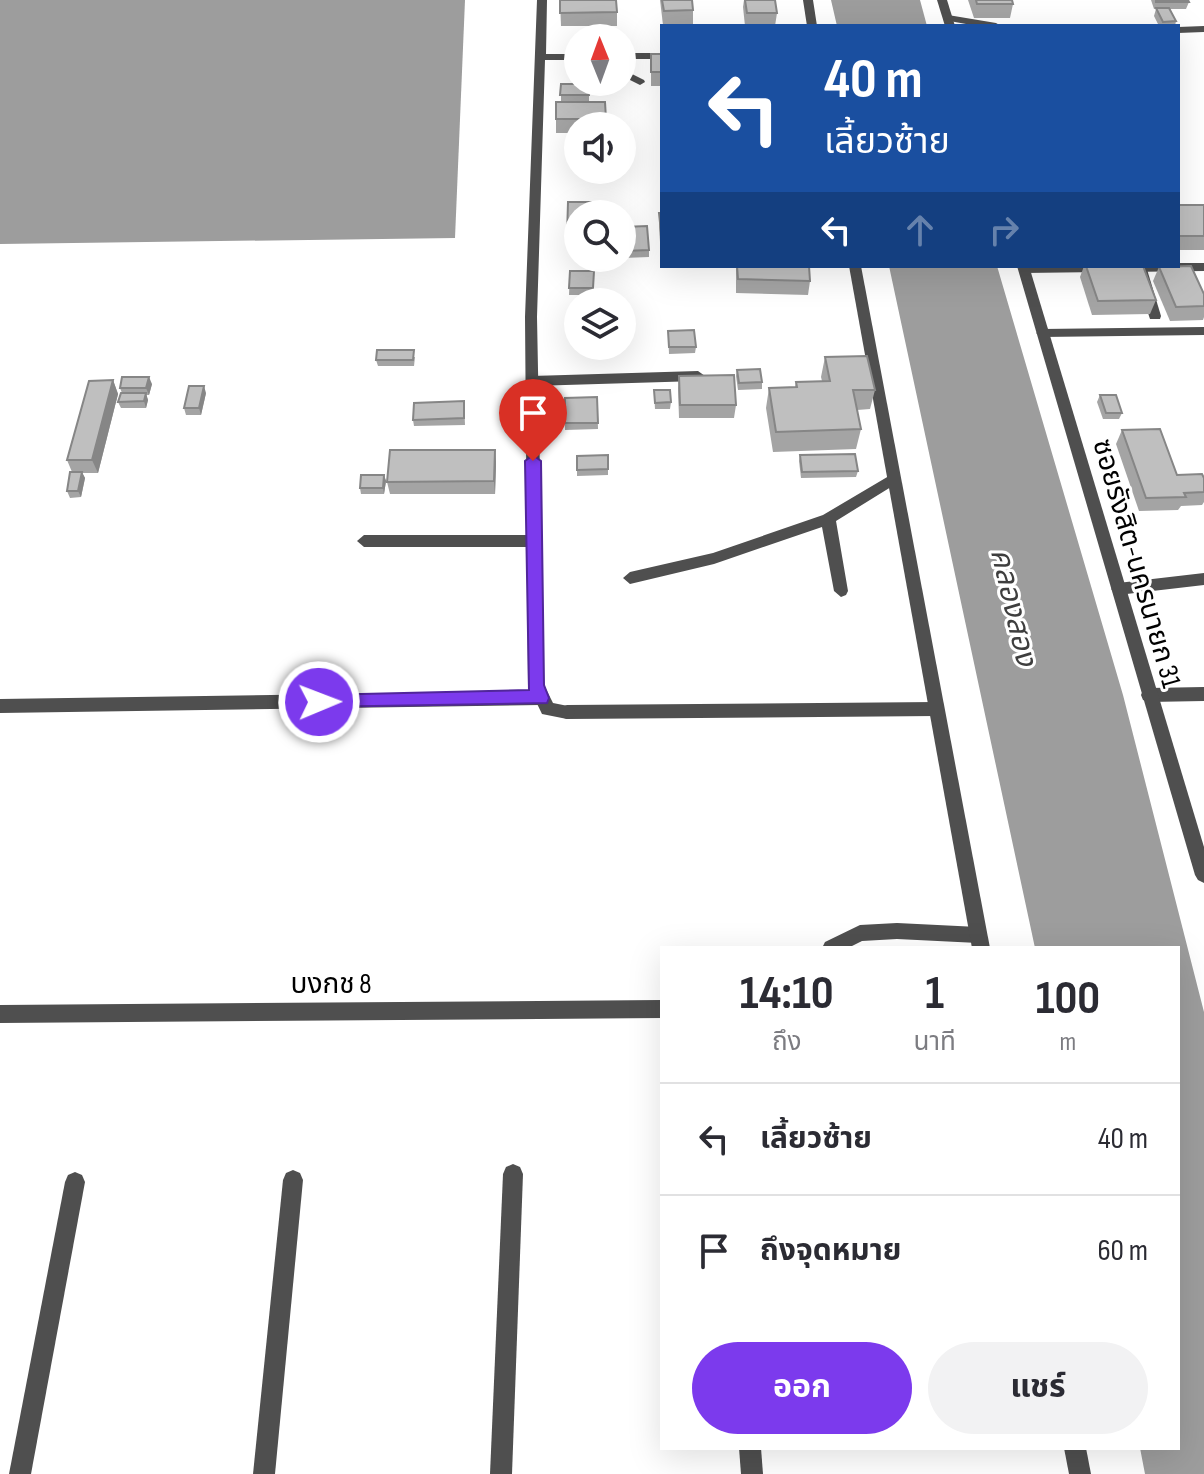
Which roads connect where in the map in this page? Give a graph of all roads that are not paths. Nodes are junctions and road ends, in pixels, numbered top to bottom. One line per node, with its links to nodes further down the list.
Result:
1 (542, 0): 11 (street)
2 (808, 0): 5 (street)
3 (942, 0): 4 (street)
4 (949, 22): 6 (street)
5 (812, 24)
6 (972, 24)
7 (1204, 29): 8 (street)
8 (1180, 30)
9 (636, 56): 10 (street)
10 (660, 56)
11 (540, 57): 12 (street); 24 (street)
12 (564, 57)
13 (636, 80): 14 (street)
14 (640, 82)
15 (1180, 267): 16 (street)
16 (1204, 267)
17 (855, 268): 25 (street)
18 (1023, 268): 22 (street, ซอยรังสิต-นครนายก 31)
19 (1140, 268): 20 (street)
20 (1155, 316)
21 (1204, 331): 22 (street)
22 (1042, 333): 31 (street, ซอยรังสิต-นครนายก 31)
23 (714, 376): 24 (street)
24 (532, 381): 28 (street)
25 (894, 478): 26 (street); 37 (street)
26 (828, 519): 29 (street); 32 (street)
27 (364, 541): 28 (street)
28 (534, 541): 35 (street)
29 (630, 578)
30 (1204, 579): 31 (street)
31 (1118, 589): 34 (street, ซอยรังสิต-นครนายก 31)
32 (841, 591)
33 (1204, 694): 34 (street)
34 (1149, 695): 38 (street, ซอยรังสิต-นครนายก 31)
35 (540, 698): 36 (street); 37 (street)
36 (0, 706)
37 (936, 709): 39 (street)
38 (1204, 875)
39 (980, 941): 40 (street)
40 (835, 946)
41 (660, 1009): 42 (street, บงกช 8)
42 (0, 1014)
43 (513, 1174): 50 (street)
44 (293, 1180): 49 (street)
45 (75, 1182): 48 (street)
46 (750, 1450): 51 (street)
47 (1075, 1450): 52 (street)
48 (20, 1474)
49 (264, 1474)
50 (501, 1474)
51 (752, 1474)
52 (1080, 1474)

